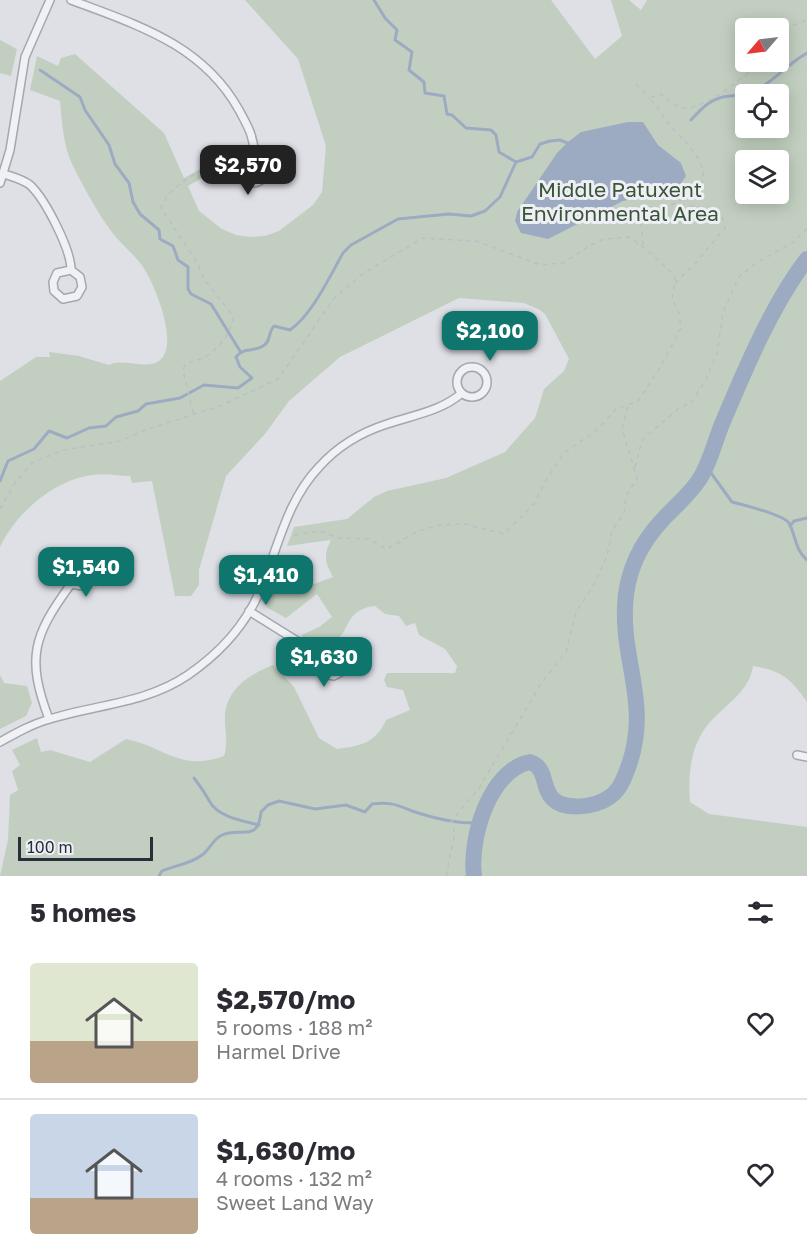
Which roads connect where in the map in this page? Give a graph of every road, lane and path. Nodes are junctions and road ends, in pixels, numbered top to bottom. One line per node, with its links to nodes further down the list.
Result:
1 (50, 0): 10 (street)
2 (71, 0): 8 (street)
3 (807, 20): 4 (path)
4 (789, 27)
5 (749, 72): 7 (path)
6 (636, 84): 7 (path)
7 (649, 98): 12 (path)
8 (254, 153): 9 (street); 9 (street)
9 (239, 160): 19 (path)
10 (4, 174): 11 (street); 15 (street)
11 (0, 183)
12 (675, 204): 14 (path); 16 (path)
13 (807, 228): 20 (path)
14 (643, 246): 16 (path); 19 (path)
15 (71, 270): 15 (street)
16 (674, 284): 18 (path)
17 (462, 393): 17 (street); 22 (street)
18 (628, 406): 20 (path); 22 (path)
19 (194, 415): 21 (path)
20 (634, 468): 30 (path)
21 (0, 509)
22 (280, 533): 24 (street)
23 (71, 584): 23 (street); 26 (street)
24 (249, 611): 25 (street); 26 (street)
25 (318, 654): 25 (street)
26 (49, 719): 27 (street)
27 (0, 742)
28 (797, 756): 29 (street)
29 (807, 757)
30 (446, 876)

